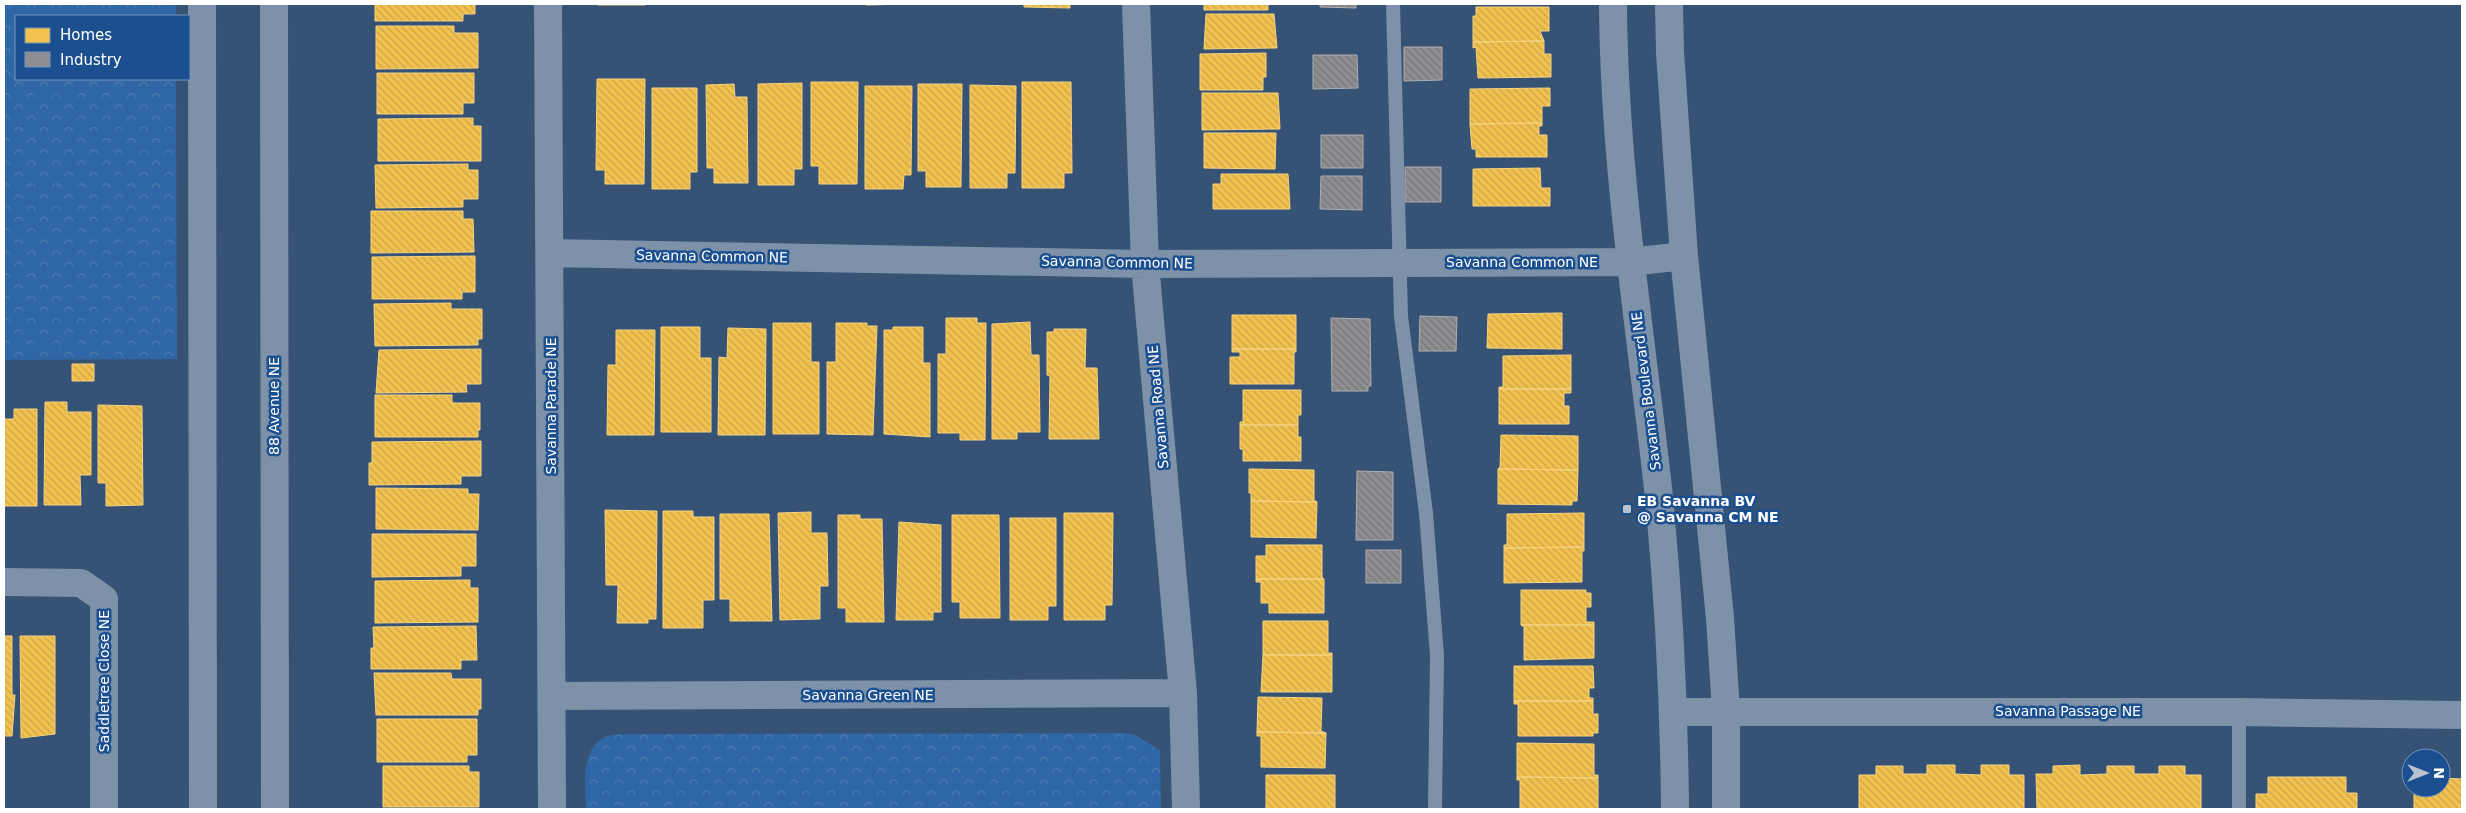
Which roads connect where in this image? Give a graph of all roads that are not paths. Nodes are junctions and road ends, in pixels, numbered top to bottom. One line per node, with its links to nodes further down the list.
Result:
1 (202, 4): 21 (street)
2 (274, 4): 22 (street, 88 Avenue NE)
3 (548, 4): 8 (street, Savanna Parade NE)
4 (1136, 4): 12 (street, Savanna Road NE)
5 (1393, 4): 10 (lane)
6 (1613, 4): 11 (street, Savanna Boulevard NE)
7 (1669, 4): 9 (street)
8 (550, 253): 12 (street, Savanna Common NE); 15 (street, Savanna Parade NE)
9 (1684, 256): 11 (street, Savanna Common NE); 16 (street)
10 (1398, 262): 11 (street, Savanna Common NE); 12 (street, Savanna Common NE); 25 (lane)
11 (1630, 262): 17 (street, Savanna Boulevard NE)
12 (1145, 264): 14 (street, Savanna Road NE)
13 (4, 582): 20 (street, Saddletree Close NE)
14 (1184, 693): 15 (street, Savanna Green NE); 24 (street, Savanna Road NE)
15 (552, 696): 23 (street, Savanna Parade NE)
16 (1726, 711): 17 (street, Savanna Passage NE); 18 (street, Savanna Passage NE); 27 (street)
17 (1674, 712): 26 (street, Savanna Boulevard NE)
18 (2239, 712): 19 (street, Savanna Passage NE); 28 (lane)
19 (2462, 714)
20 (104, 809)
21 (203, 809)
22 (275, 809)
23 (552, 809)
24 (1186, 809)
25 (1435, 809)
26 (1675, 809)
27 (1726, 809)
28 (2239, 809)

